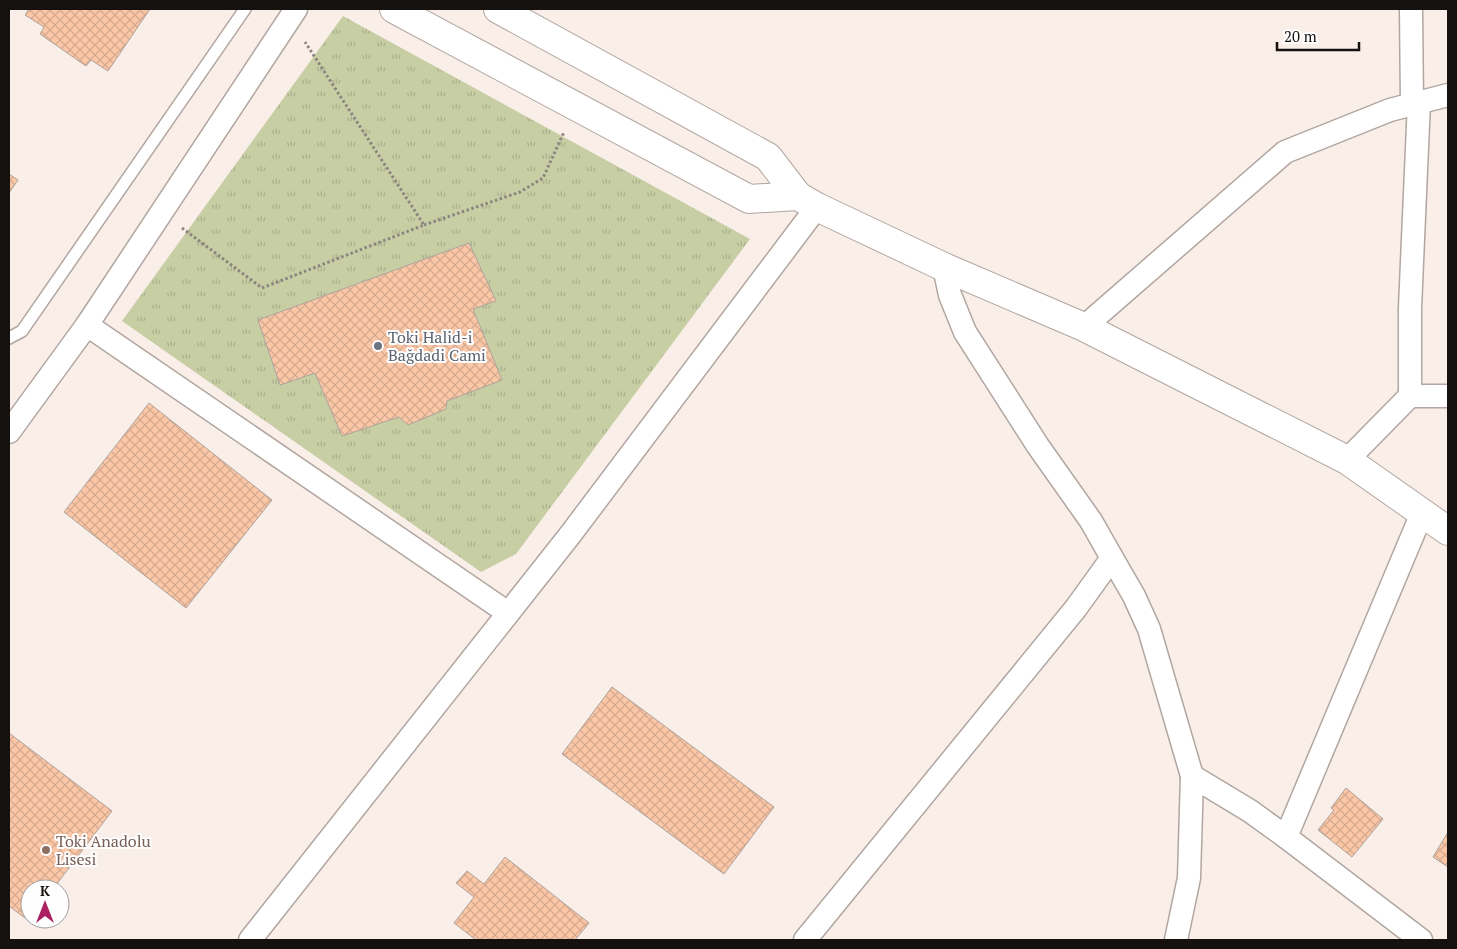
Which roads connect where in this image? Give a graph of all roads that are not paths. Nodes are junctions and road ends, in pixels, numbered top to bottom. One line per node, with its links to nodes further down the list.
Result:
1 (245, 9): 12 (lane)
2 (394, 9): 8 (street)
3 (498, 9): 8 (street)
4 (1411, 9): 7 (street)
5 (293, 14): 10 (street)
6 (1448, 94): 7 (street)
7 (1415, 103): 11 (street); 13 (street)
8 (807, 201): 9 (street); 20 (street)
9 (944, 268): 11 (street); 19 (street)
10 (87, 325): 15 (street); 20 (street)
11 (1084, 327): 16 (street)
12 (9, 338)
13 (1410, 396): 14 (street); 16 (street)
14 (1448, 396)
15 (9, 432)
16 (1347, 460): 17 (street)
17 (1422, 514): 18 (street); 22 (street)
18 (1448, 531)
19 (1112, 558): 21 (street); 24 (street)
20 (508, 613): 23 (street)
21 (1192, 776): 22 (street); 25 (street)
22 (1286, 837): 26 (street)
23 (250, 940)
24 (805, 940)
25 (1176, 940)
26 (1421, 940)

